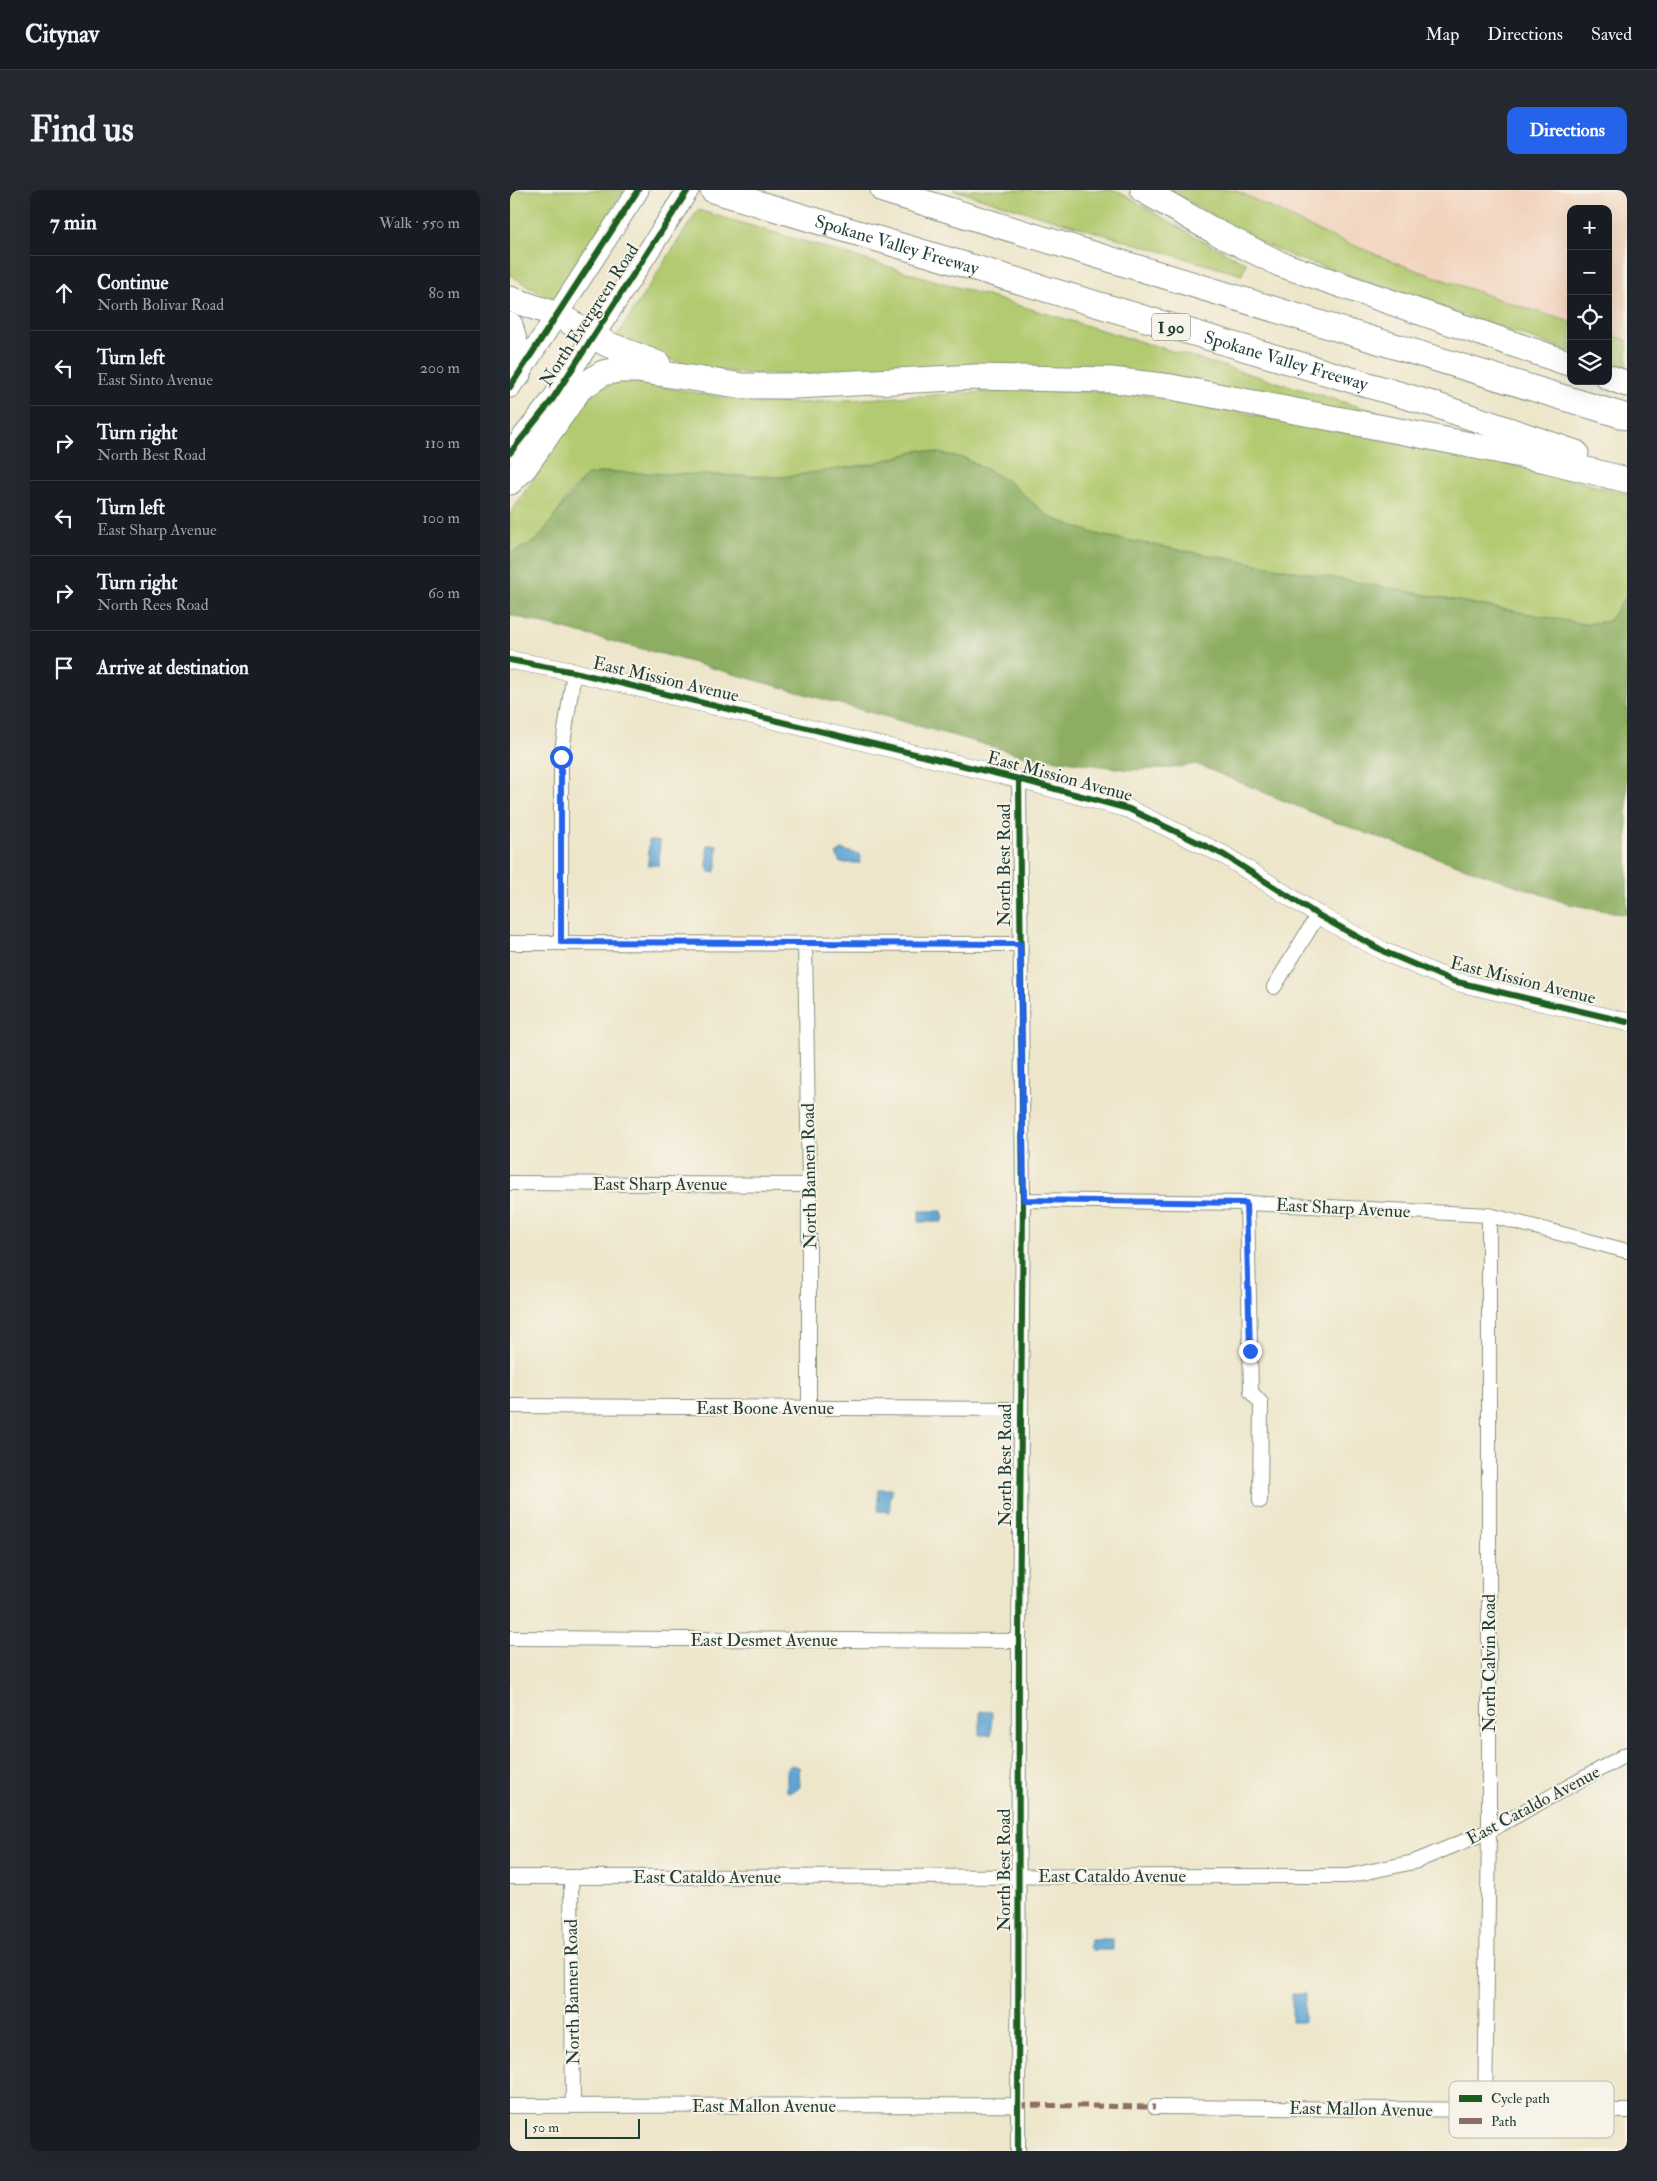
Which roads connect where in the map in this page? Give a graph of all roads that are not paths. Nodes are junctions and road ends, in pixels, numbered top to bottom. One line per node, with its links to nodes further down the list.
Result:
1 (638, 190): 7 (main road, North Evergreen Road)
2 (688, 190): 9 (main road, North Evergreen Road)
3 (713, 190): 17 (highway, Spokane Valley Freeway / I 90)
4 (882, 190): 15 (highway)
5 (1143, 190): 10 (highway)
6 (510, 299): 7 (highway)
7 (558, 315): 9 (highway); 12 (main road, North Evergreen Road)
8 (510, 325): 12 (highway)
9 (593, 336): 13 (highway); 16 (main road, North Evergreen Road)
10 (1567, 363)
11 (1612, 378): 14 (highway)
12 (514, 381)
13 (707, 381): 18 (highway); 19 (highway)
14 (1627, 384)
15 (1627, 417)
16 (510, 453)
17 (1627, 470)
18 (1627, 480)
19 (510, 482)
20 (510, 660): 21 (street, East Mission Avenue)
21 (574, 672): 22 (street, East Mission Avenue); 24 (street)
22 (1019, 779): 23 (street, East Mission Avenue); 27 (street, North Best Road)
23 (1318, 915): 28 (street); 29 (street, East Mission Avenue)
24 (561, 942): 25 (street); 26 (street)
25 (510, 943)
26 (805, 944): 27 (street); 31 (street, North Bannen Road)
27 (1020, 944): 32 (street, North Best Road)
28 (1274, 987)
29 (1627, 1022)
30 (510, 1183): 31 (street, East Sharp Avenue)
31 (810, 1184): 37 (street, North Bannen Road)
32 (1024, 1200): 33 (street, East Sharp Avenue); 38 (street, North Best Road)
33 (1246, 1203): 34 (street, East Sharp Avenue); 39 (street)
34 (1489, 1215): 35 (street, East Sharp Avenue); 43 (street, North Calvin Road)
35 (1627, 1251)
36 (510, 1406): 37 (street, East Boone Avenue)
37 (809, 1408): 38 (street, East Boone Avenue)
38 (1020, 1409): 41 (street, North Best Road)
39 (1260, 1501)
40 (510, 1638): 41 (street, East Desmet Avenue)
41 (1019, 1642): 44 (street, North Best Road)
42 (1627, 1754): 43 (street, East Cataldo Avenue)
43 (1489, 1831): 44 (street, East Cataldo Avenue); 47 (street, North Calvin Road)
44 (1020, 1876): 46 (street, East Cataldo Avenue); 48 (street, North Best Road)
45 (510, 1877): 46 (street, East Cataldo Avenue)
46 (571, 1877): 50 (street, North Bannen Road)
47 (1485, 2081)
48 (1017, 2105): 50 (street, East Mallon Avenue); 55 (street, North Best Road)
49 (510, 2106): 50 (street, East Mallon Avenue)
50 (573, 2106)
51 (1155, 2107): 52 (street, East Mallon Avenue)
52 (1449, 2111)
53 (1614, 2111): 54 (street, East Mallon Avenue)
54 (1627, 2111)
55 (1018, 2151)

